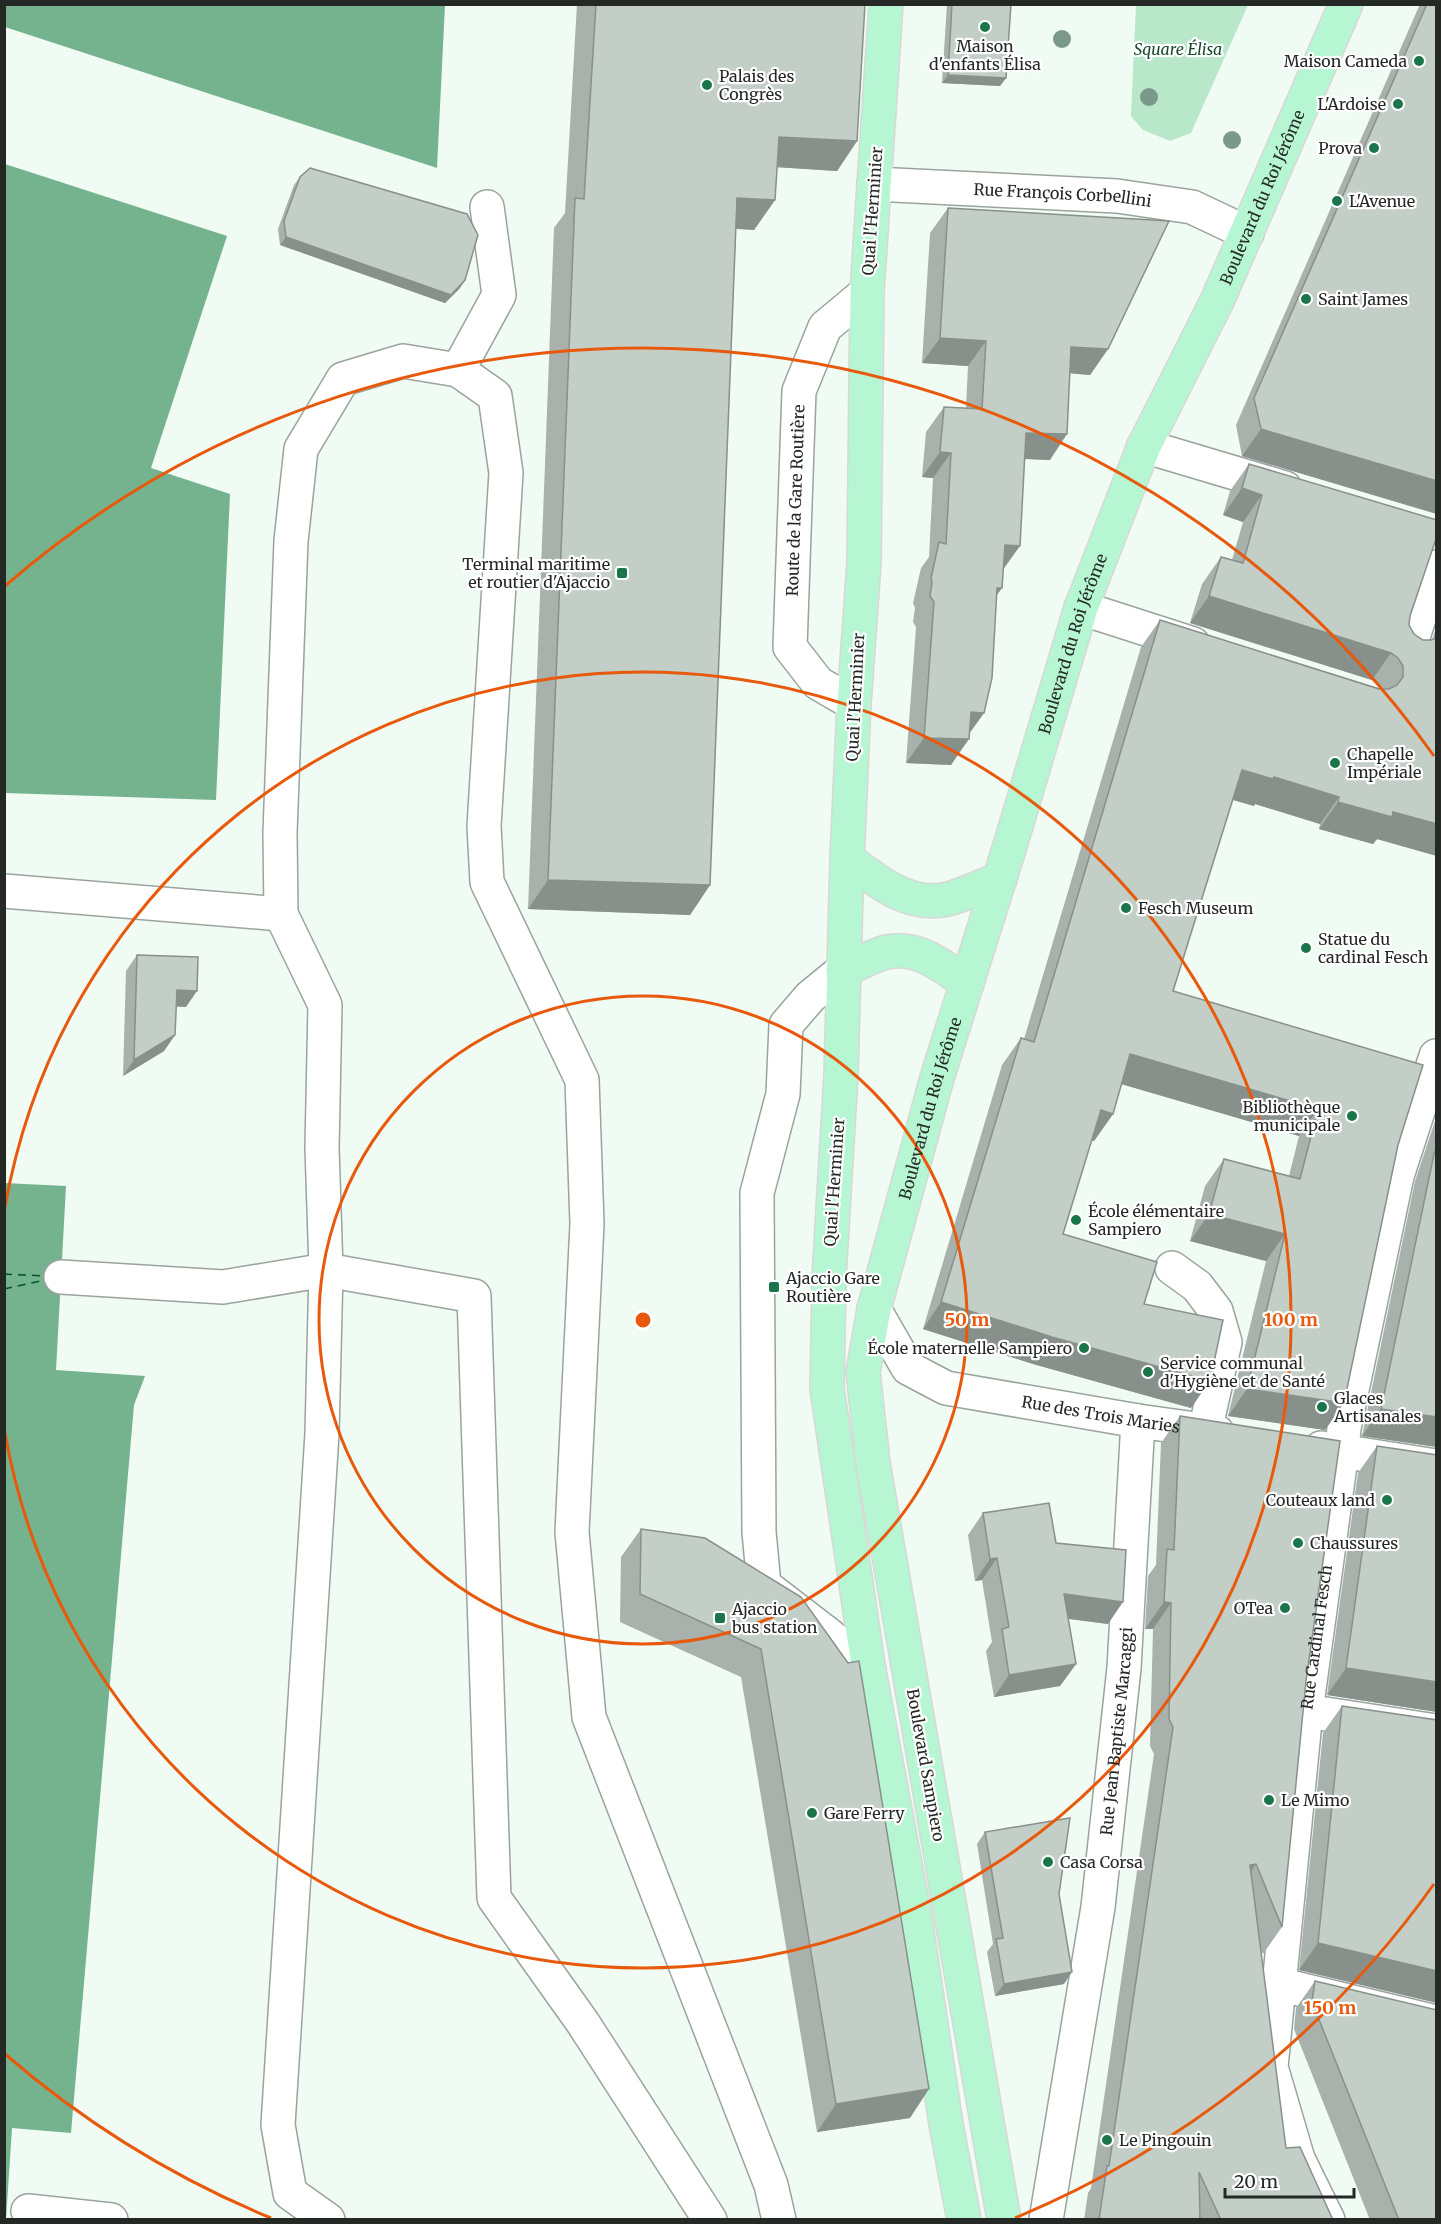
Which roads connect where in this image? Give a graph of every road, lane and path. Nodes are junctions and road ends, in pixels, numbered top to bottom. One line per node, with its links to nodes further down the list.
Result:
1 (886, 4): 3 (main road, Quai l'Herminier)
2 (1346, 4): 5 (main road, Boulevard du Roi Jérôme)
3 (874, 184): 5 (street, Rue François Corbellini); 6 (main road, Quai l'Herminier)
4 (487, 207): 7 (street)
5 (1246, 233): 8 (main road, Boulevard du Roi Jérôme)
6 (867, 292): 14 (main road, Quai l'Herminier); 14 (street, Route de la Gare Routière)
7 (458, 370): 18 (street); 41 (street)
8 (1144, 446): 9 (street); 11 (main road, Boulevard du Roi Jérôme)
9 (1313, 496)
10 (1437, 567): 12 (street)
11 (1081, 609): 13 (street); 16 (main road, Boulevard du Roi Jérôme)
12 (1409, 649)
13 (1218, 651)
14 (854, 704): 15 (main road, Quai l'Herminier)
15 (847, 859): 16 (main road); 19 (main road, Quai l'Herminier)
16 (1000, 879): 20 (main road, Boulevard du Roi Jérôme)
17 (4, 891): 18 (street)
18 (281, 914): 23 (street)
19 (843, 970): 20 (main road); 32 (main road, Quai l'Herminier); 32 (street)
20 (968, 983): 25 (main road, Boulevard du Roi Jérôme)
21 (1437, 1056): 30 (street, Rue Cardinal Fesch)
22 (1172, 1268): 27 (street)
23 (326, 1270): 24 (street); 39 (street); 40 (street)
24 (61, 1277)
25 (874, 1310): 26 (street, Rue des Trois Maries); 43 (main road, Boulevard Sampiero)
26 (1138, 1421): 27 (street, Rue des Trois Maries); 44 (street, Rue Jean Baptiste Marcaggi)
27 (1205, 1431): 28 (street, Rue des Trois Maries)
28 (1251, 1437)
29 (1297, 1444): 30 (street)
30 (1342, 1451): 31 (street); 33 (street, Rue Cardinal Fesch)
31 (1437, 1466)
32 (869, 1671): 42 (main road)
33 (1306, 1711): 34 (street); 35 (street, Rue Cardinal Fesch)
34 (1437, 1731)
35 (1278, 1984): 36 (street); 45 (street, Rue Cardinal Fesch)
36 (1437, 2022)
37 (28, 2211): 38 (street)
38 (111, 2220)
39 (327, 2220)
40 (710, 2220)
41 (779, 2220)
42 (964, 2220)
43 (1004, 2220)
44 (1046, 2220)
45 (1328, 2220)

